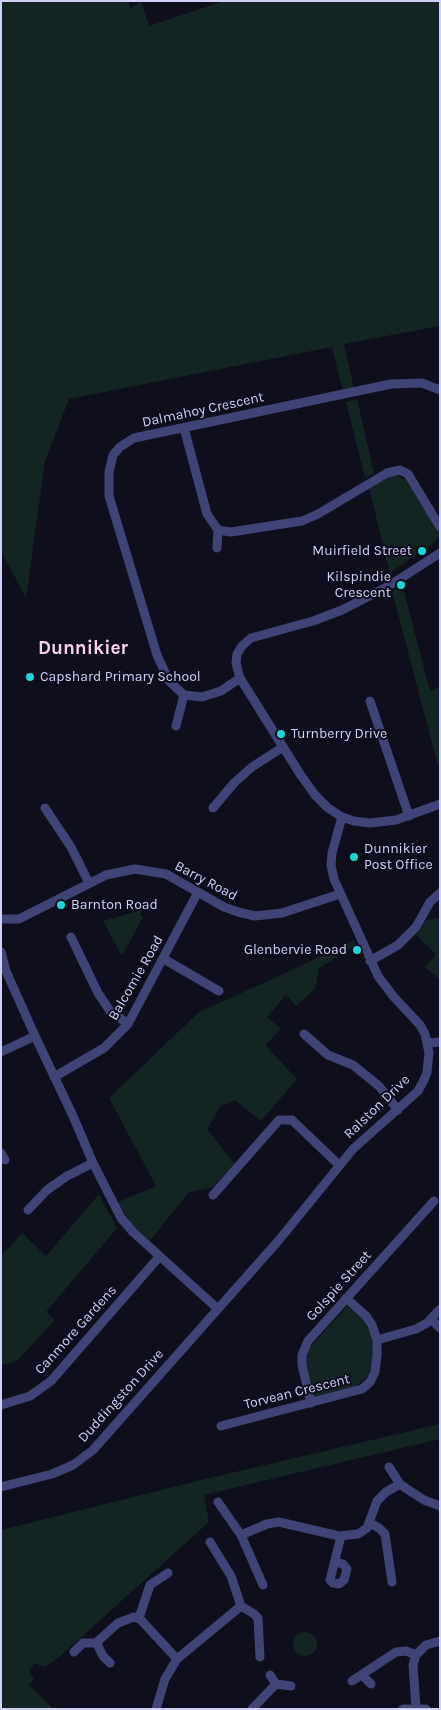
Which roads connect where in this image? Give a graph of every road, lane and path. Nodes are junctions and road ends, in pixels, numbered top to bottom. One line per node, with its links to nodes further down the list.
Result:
1 (440, 390): 2 (street, Dalmahoy Crescent)
2 (184, 428): 4 (street); 8 (street, Dalmahoy Crescent)
3 (440, 527): 4 (street)
4 (218, 530): 5 (street)
5 (217, 548)
6 (439, 556): 7 (street)
7 (240, 678): 8 (street); 11 (street)
8 (184, 695): 10 (street)
9 (370, 702): 15 (street)
10 (176, 726)
11 (283, 748): 14 (street); 16 (street)
12 (440, 804): 15 (street)
13 (45, 808): 17 (street)
14 (213, 808)
15 (409, 816): 16 (street)
16 (342, 817): 20 (street, Ralston Drive)
17 (89, 883): 18 (street, Barry Road); 21 (street, Barry Road)
18 (198, 892): 20 (street, Barry Road); 24 (street, Balcomie Road)
19 (440, 893): 25 (street)
20 (340, 894): 25 (street, Ralston Drive)
21 (1, 919)
22 (71, 937): 27 (street)
23 (1, 952): 29 (street)
24 (164, 958): 26 (street); 27 (street, Balcomie Road)
25 (370, 960): 31 (street, Ralston Drive)
26 (219, 991)
27 (128, 1024): 33 (street, Balcomie Road)
28 (304, 1034): 34 (street)
29 (35, 1036): 32 (street); 33 (street)
30 (440, 1042): 31 (street)
31 (427, 1043): 34 (street, Ralston Drive)
32 (1, 1052)
33 (54, 1077): 35 (street)
34 (398, 1110): 36 (street, Ralston Drive)
35 (93, 1163): 39 (street); 40 (street)
36 (339, 1165): 37 (street); 42 (street, Ralston Drive)
37 (213, 1195)
38 (434, 1201): 41 (street, Golspie Street)
39 (28, 1210)
40 (160, 1257): 42 (street); 48 (street, Canmore Gardens)
41 (346, 1298): 46 (street, Torvean Crescent); 47 (street, Golspie Street)
42 (218, 1309): 52 (street, Duddingston Drive)
43 (440, 1309): 44 (street)
44 (431, 1319): 45 (street); 46 (street)
45 (440, 1328)
46 (377, 1340): 47 (street, Torvean Crescent)
47 (311, 1403): 49 (street, Torvean Crescent)
48 (1, 1404)
49 (221, 1426)
50 (389, 1467): 51 (street)
51 (400, 1484): 54 (street); 55 (street)
52 (1, 1487)
53 (218, 1502): 56 (street)
54 (440, 1506)
55 (370, 1523): 57 (street); 61 (street)
56 (241, 1535): 57 (street); 62 (street)
57 (341, 1536): 59 (street)
58 (210, 1542): 63 (street)
59 (335, 1562)
60 (168, 1572): 64 (street)
61 (392, 1582)
62 (263, 1585)
63 (241, 1606): 69 (street); 70 (street)
64 (139, 1618): 66 (street); 70 (street)
65 (440, 1641): 68 (street)
66 (98, 1643): 67 (street); 71 (street)
67 (74, 1652)
68 (416, 1655): 73 (street); 78 (street)
69 (260, 1657)
70 (178, 1659): 79 (street)
71 (110, 1664)
72 (270, 1675): 75 (street)
73 (362, 1675): 74 (street); 76 (street)
74 (352, 1681)
75 (276, 1684): 77 (street); 80 (street)
76 (370, 1684)
77 (291, 1686)
78 (416, 1708): 81 (street); 82 (street)
79 (156, 1709)
80 (252, 1709)
81 (403, 1709)
82 (426, 1709)

